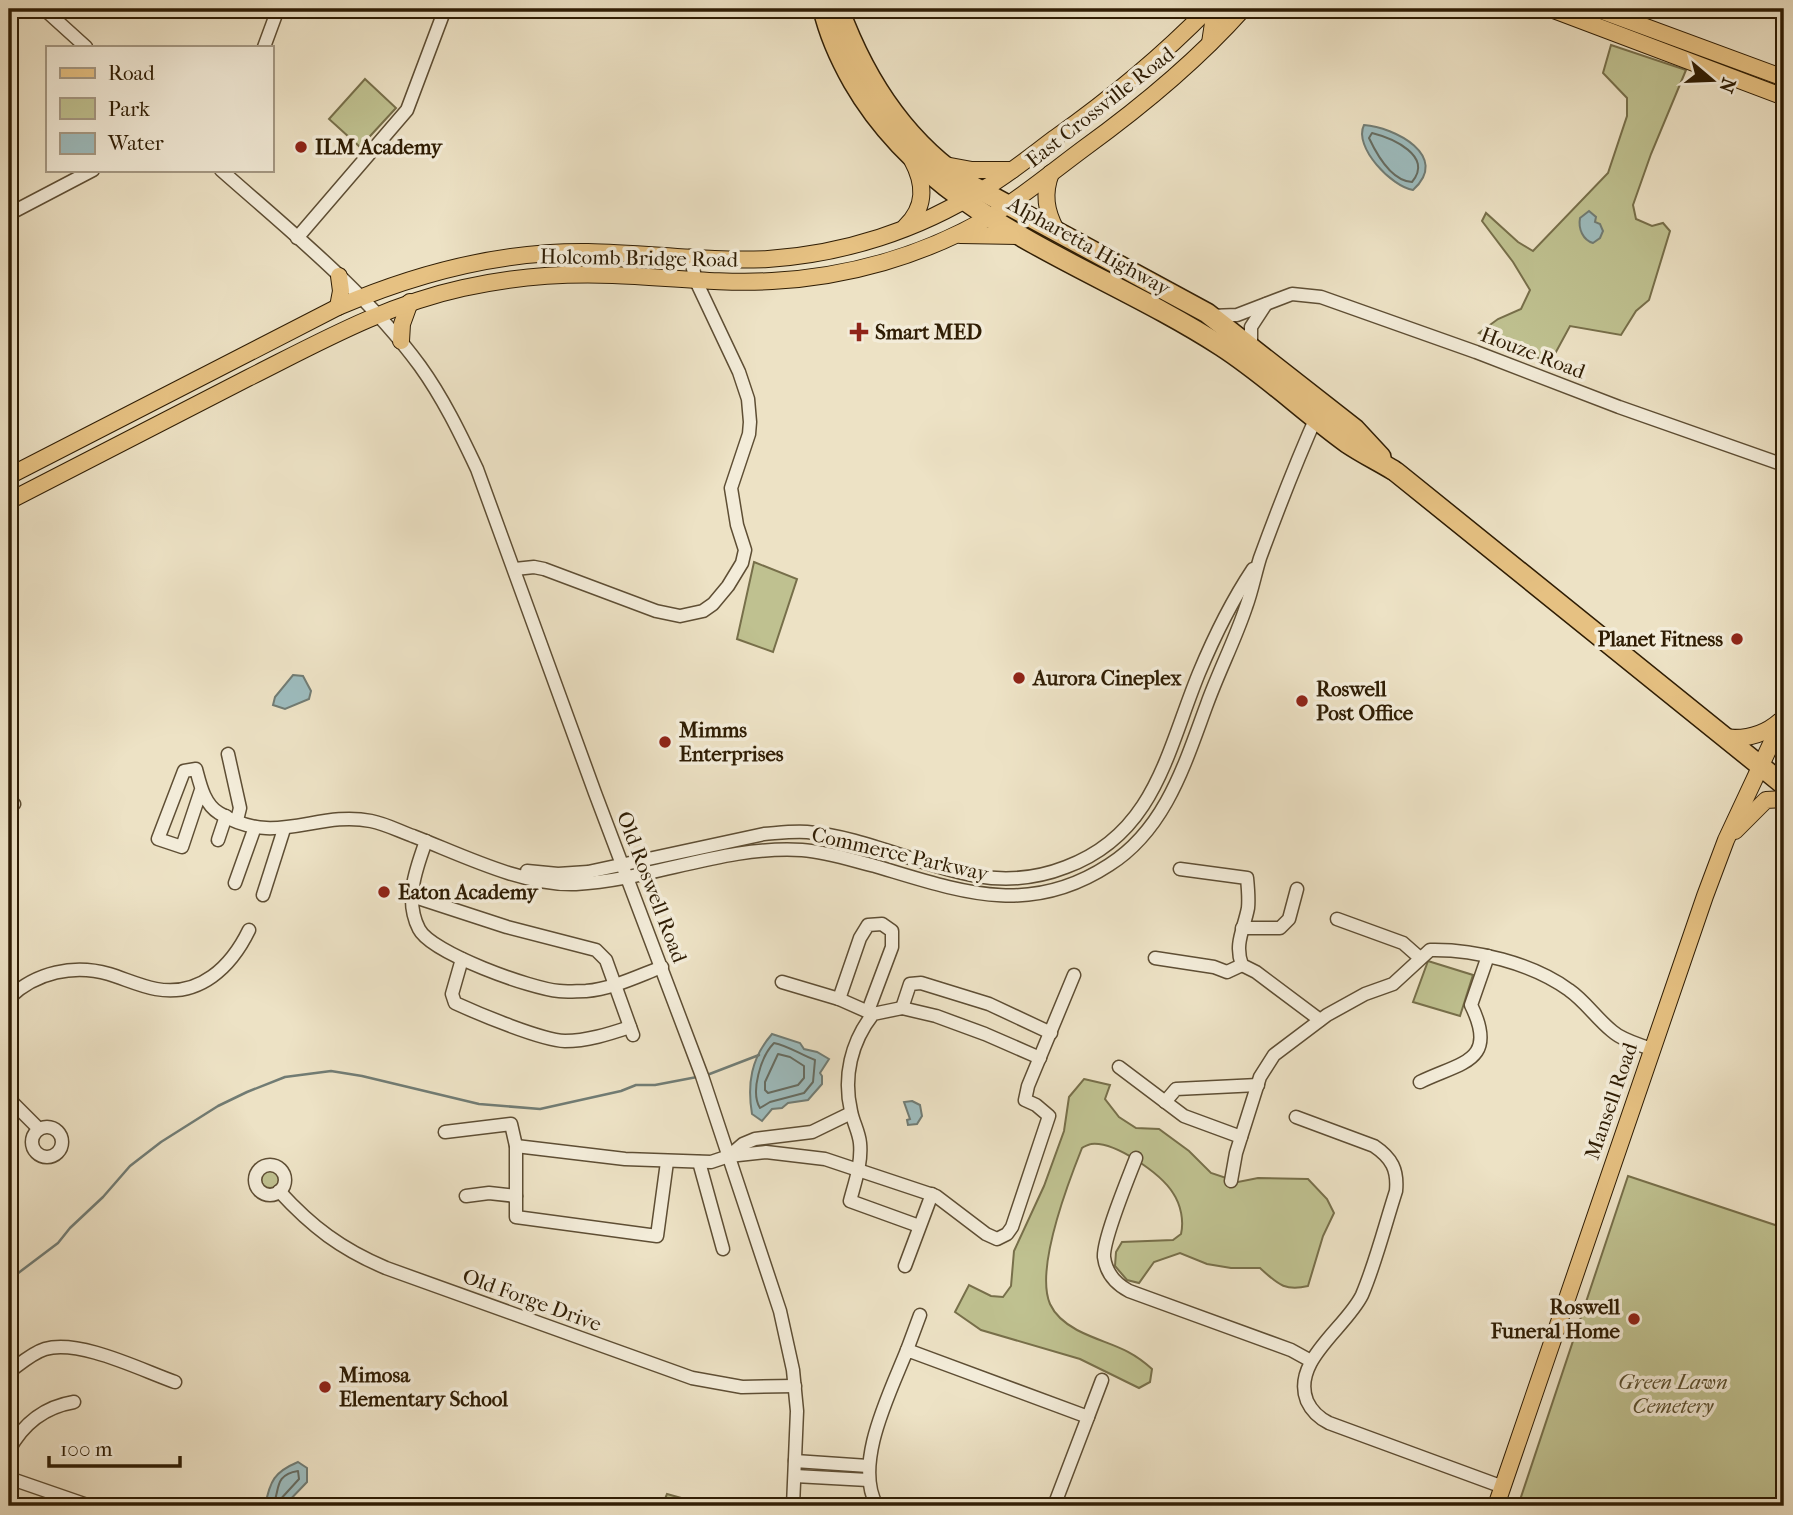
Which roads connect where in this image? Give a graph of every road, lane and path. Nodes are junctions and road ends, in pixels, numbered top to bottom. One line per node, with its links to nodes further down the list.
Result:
1 (44, 9): 11 (street)
2 (278, 9): 12 (street)
3 (445, 9): 30 (street)
4 (1208, 9): 17 (main road, East Crossville Road)
5 (1224, 9): 10 (main road)
6 (1243, 9): 10 (main road, East Crossville Road)
7 (1551, 9): 14 (main road)
8 (1597, 9): 13 (main road)
9 (828, 10): 15 (highway, Alpharetta Highway); 16 (highway, Alpharetta Highway)
10 (1210, 43): 20 (main road, East Crossville Road)
11 (85, 46)
12 (264, 46)
13 (1784, 78)
14 (1784, 97)
15 (912, 160): 22 (highway, Alpharetta Highway); 26 (main road)
16 (942, 164): 17 (main road); 21 (highway, Alpharetta Highway)
17 (1012, 170): 21 (main road, East Crossville Road)
18 (89, 172): 24 (street)
19 (223, 172): 30 (street, Old Roswell Road)
20 (1051, 173): 23 (main road, East Crossville Road); 27 (main road)
21 (982, 191): 22 (main road, Holcomb Bridge Road); 23 (highway, Alpharetta Highway)
22 (964, 201): 25 (highway, Alpharetta Highway); 26 (main road, Holcomb Bridge Road)
23 (1009, 204): 25 (main road, Holcomb Bridge Road); 27 (highway, Alpharetta Highway)
24 (9, 214)
25 (989, 217): 28 (main road, Holcomb Bridge Road); 29 (highway, Alpharetta Highway)
26 (901, 230): 31 (main road, Holcomb Bridge Road)
27 (1056, 230): 39 (highway, Alpharetta Highway)
28 (951, 236): 29 (main road); 33 (main road, Holcomb Bridge Road)
29 (1024, 236): 42 (highway, Alpharetta Highway)
30 (297, 238): 32 (street, Old Roswell Road)
31 (690, 256): 33 (street); 34 (main road, Holcomb Bridge Road)
32 (339, 276): 34 (street, Old Roswell Road); 37 (main road)
33 (696, 281): 35 (main road, Holcomb Bridge Road); 47 (street)
34 (360, 297): 37 (main road, Holcomb Bridge Road); 38 (street, Old Roswell Road)
35 (410, 302): 38 (main road, Holcomb Bridge Road); 40 (main road)
36 (1266, 304): 39 (street, Houze Road); 41 (street); 43 (street, Houze Road)
37 (338, 307): 44 (main road, Holcomb Bridge Road)
38 (377, 314): 40 (street, Old Roswell Road); 45 (main road, Holcomb Bridge Road)
39 (1210, 316): 41 (highway, Alpharetta Highway)
40 (401, 341): 47 (street, Old Roswell Road)
41 (1251, 346): 42 (highway, Alpharetta Highway)
42 (1320, 411): 46 (street, Commerce Parkway); 49 (highway, Alpharetta Highway)
43 (1784, 465)
44 (9, 476)
45 (9, 501)
46 (1259, 560): 62 (street, Commerce Parkway); 62 (street, Commerce Parkway)
47 (515, 569): 62 (street, Old Roswell Road)
48 (1784, 716): 49 (main road); 51 (main road, Mansell Road)
49 (1723, 737): 51 (highway, Alpharetta Highway)
50 (228, 754): 55 (street)
51 (1760, 766): 52 (highway, Alpharetta Highway); 58 (main road, Mansell Road)
52 (1784, 785)
53 (201, 790): 53 (street); 55 (street)
54 (1784, 799): 58 (main road)
55 (232, 818): 56 (street); 59 (street)
56 (255, 827): 57 (street); 63 (street)
57 (284, 829): 60 (street); 65 (street)
58 (1726, 840): 85 (main road, Mansell Road)
59 (218, 841)
60 (426, 841): 62 (street); 66 (street)
61 (1180, 869): 68 (street)
62 (625, 870): 75 (street, Old Roswell Road)
63 (235, 883)
64 (1297, 889): 68 (street)
65 (263, 895)
66 (412, 896): 73 (street); 78 (street)
67 (1337, 919): 72 (street)
68 (1242, 928): 74 (street)
69 (249, 930): 79 (street)
70 (1488, 956): 72 (street); 85 (street); 88 (street)
71 (1156, 958): 74 (street)
72 (1420, 958): 83 (street)
73 (463, 960): 78 (street); 78 (street)
74 (1241, 965): 83 (street)
75 (662, 967): 78 (street); 99 (street, Old Roswell Road)
76 (1074, 975): 84 (street)
77 (782, 982): 80 (street)
78 (615, 985)
79 (9, 998)
80 (839, 999): 82 (street); 82 (street)
81 (902, 1008): 82 (street); 84 (street); 86 (street)
82 (871, 1012): 92 (street)
83 (1320, 1020): 89 (street)
84 (1051, 1033): 86 (street)
85 (1651, 1049): 130 (main road, Mansell Road)
86 (1040, 1058): 107 (street)
87 (1119, 1067): 91 (street)
88 (1420, 1082)
89 (1258, 1084): 91 (street); 97 (street)
90 (9, 1099): 94 (street)
91 (1165, 1102): 97 (street)
92 (851, 1113): 96 (street); 104 (street)
93 (1296, 1116): 115 (street)
94 (40, 1129)
95 (446, 1132): 98 (street)
96 (812, 1132): 99 (street); 100 (street)
97 (1241, 1137): 105 (street)
98 (516, 1146): 102 (street); 109 (street)
99 (729, 1156): 100 (street); 103 (street); 119 (street, Old Roswell Road)
100 (813, 1156): 104 (street)
101 (1136, 1158): 115 (street)
102 (667, 1162): 103 (street); 109 (street)
103 (699, 1162): 111 (street)
104 (859, 1170): 107 (street); 110 (street)
105 (1231, 1181)
106 (279, 1191): 119 (street, Old Forge Drive)
107 (932, 1194): 110 (street)
108 (466, 1196): 109 (street)
109 (516, 1196)
110 (919, 1226): 112 (street)
111 (723, 1249)
112 (905, 1266)
113 (920, 1315): 114 (street)
114 (907, 1350): 121 (street); 125 (street)
115 (1311, 1361): 130 (street)
116 (9, 1372): 118 (street)
117 (1102, 1380): 121 (street)
118 (175, 1382)
119 (795, 1386): 123 (street, Old Roswell Road)
120 (74, 1402): 122 (street)
121 (1088, 1417): 134 (street)
122 (9, 1450)
123 (795, 1461): 124 (street); 126 (street, Old Roswell Road)
124 (845, 1464): 125 (street); 128 (street)
125 (868, 1466): 129 (street)
126 (795, 1476): 128 (street); 132 (street, Old Roswell Road)
127 (9, 1478): 131 (street)
128 (844, 1479): 129 (street)
129 (868, 1480): 133 (street)
130 (1503, 1486): 135 (main road, Mansell Road)
131 (90, 1506)
132 (793, 1506)
133 (877, 1506)
134 (1054, 1506)
135 (1496, 1506)

